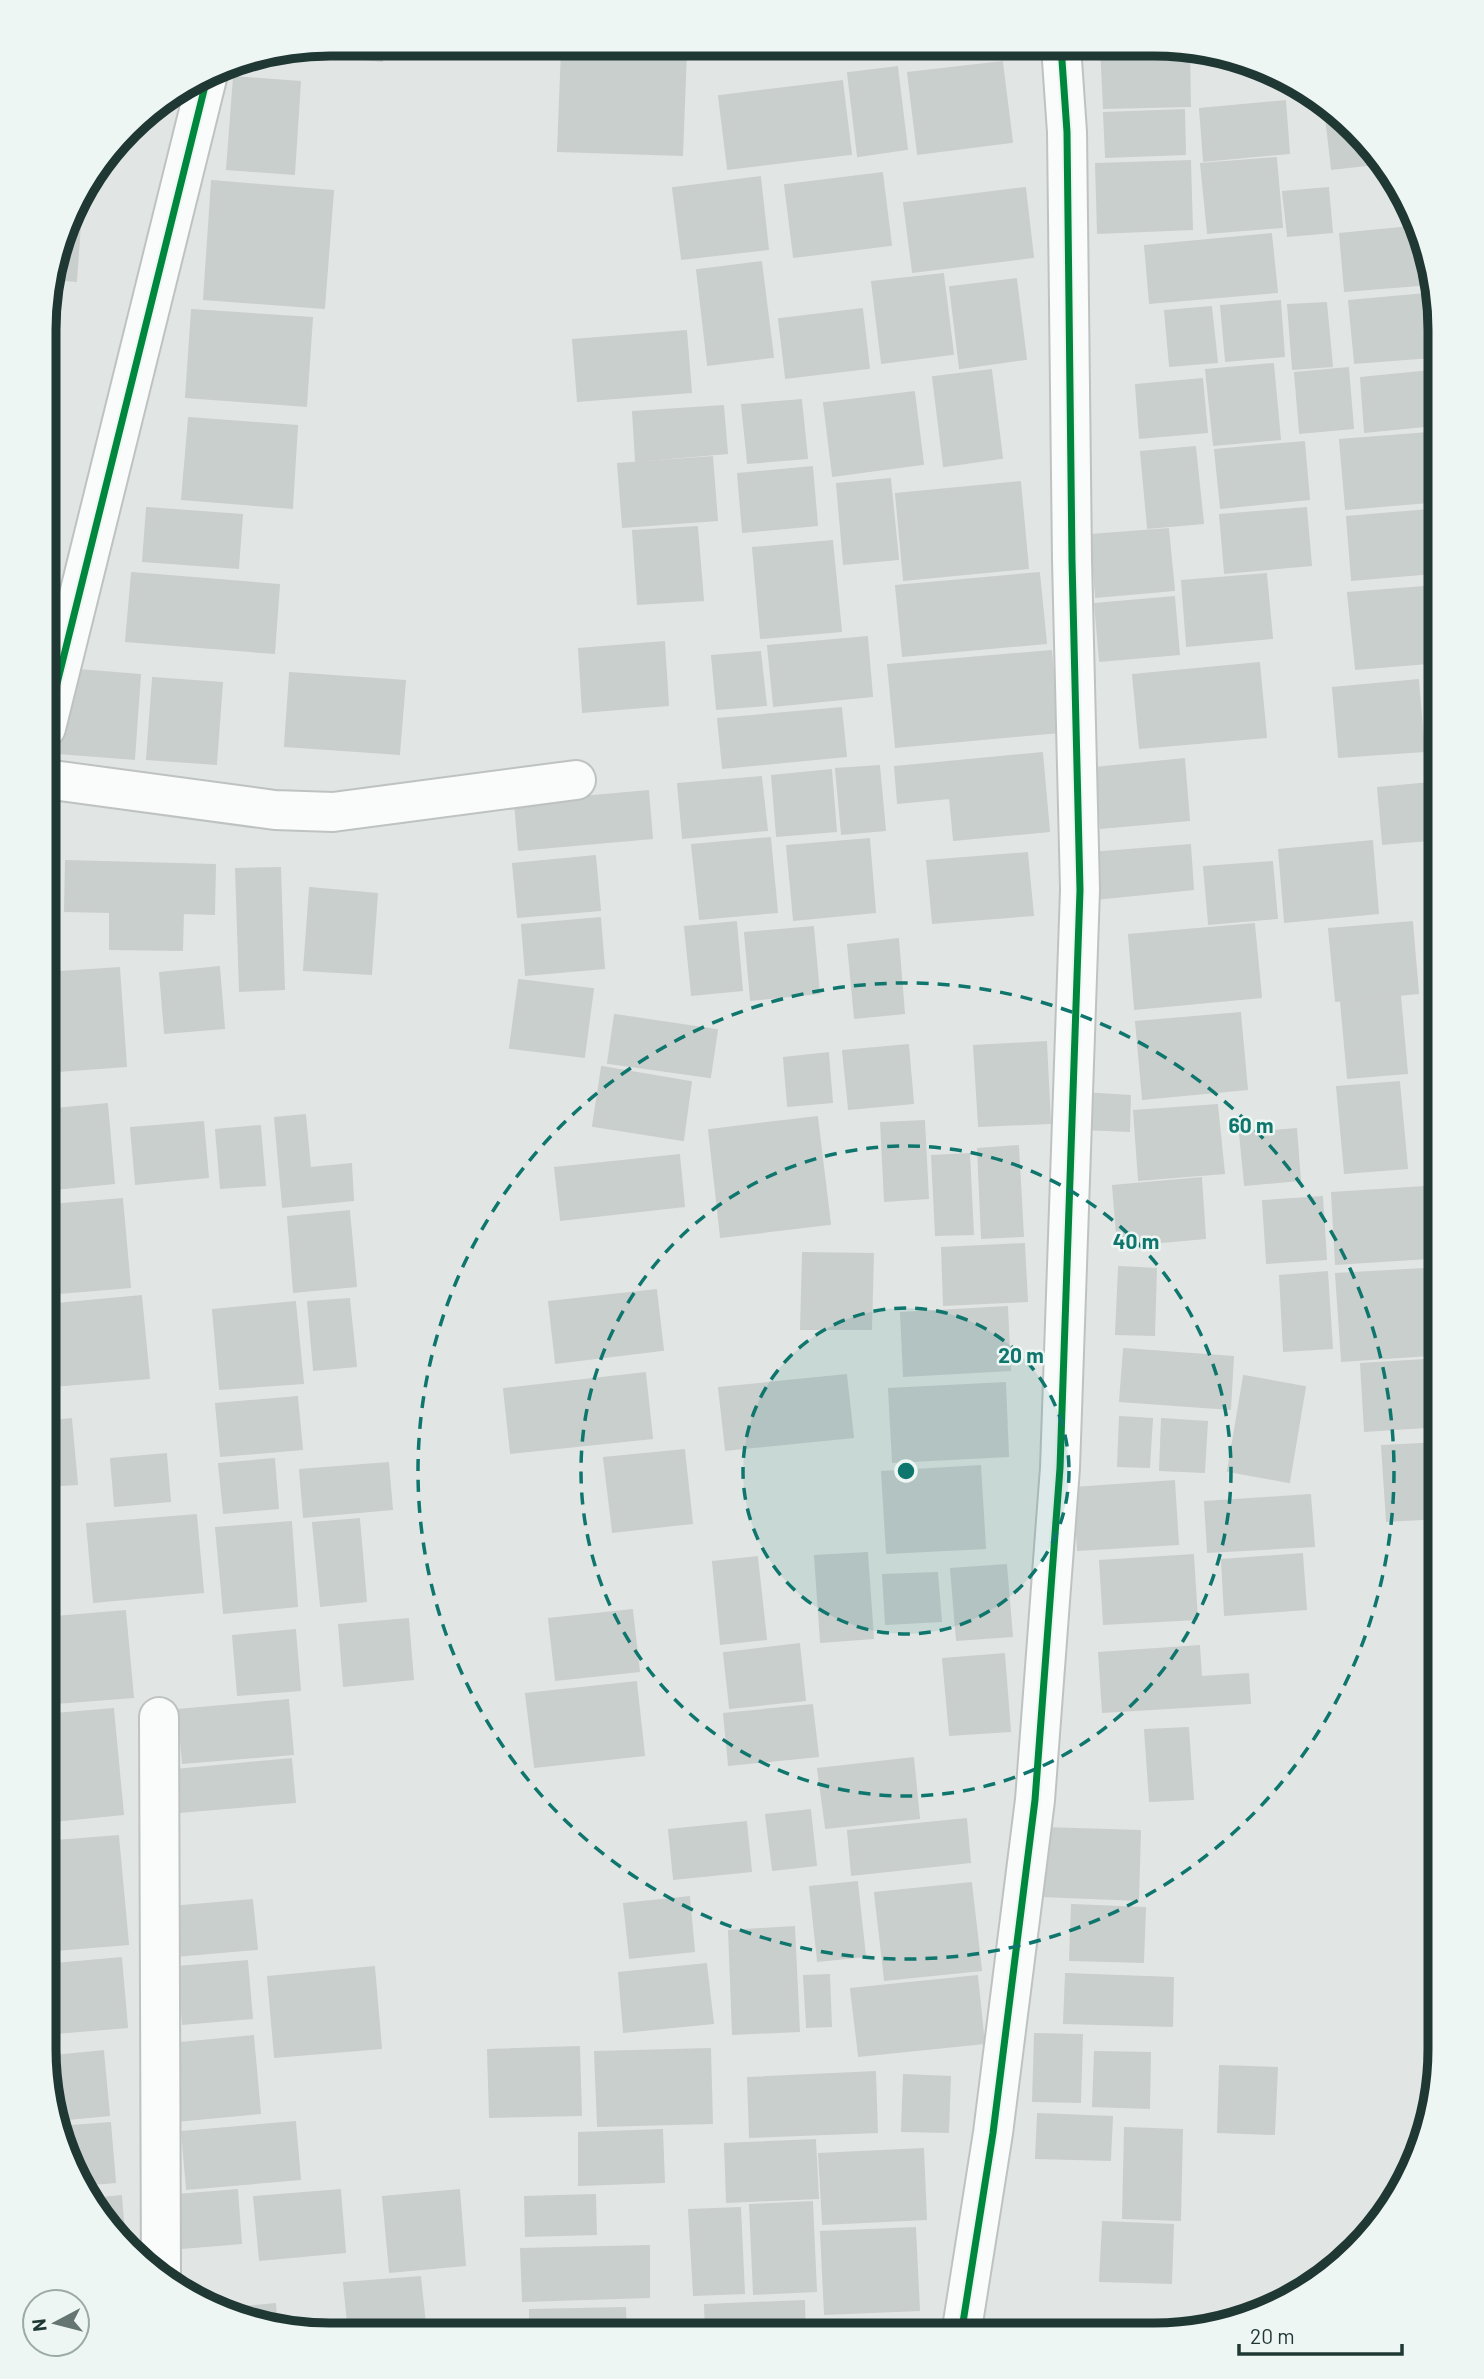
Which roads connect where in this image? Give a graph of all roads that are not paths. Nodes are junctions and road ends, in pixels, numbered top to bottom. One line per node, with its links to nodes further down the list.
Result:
1 (1062, 56): 8 (street)
2 (205, 86): 3 (street)
3 (56, 688)
4 (56, 780): 5 (street)
5 (576, 780)
6 (159, 1717): 7 (street)
7 (161, 2264)
8 (963, 2323)

